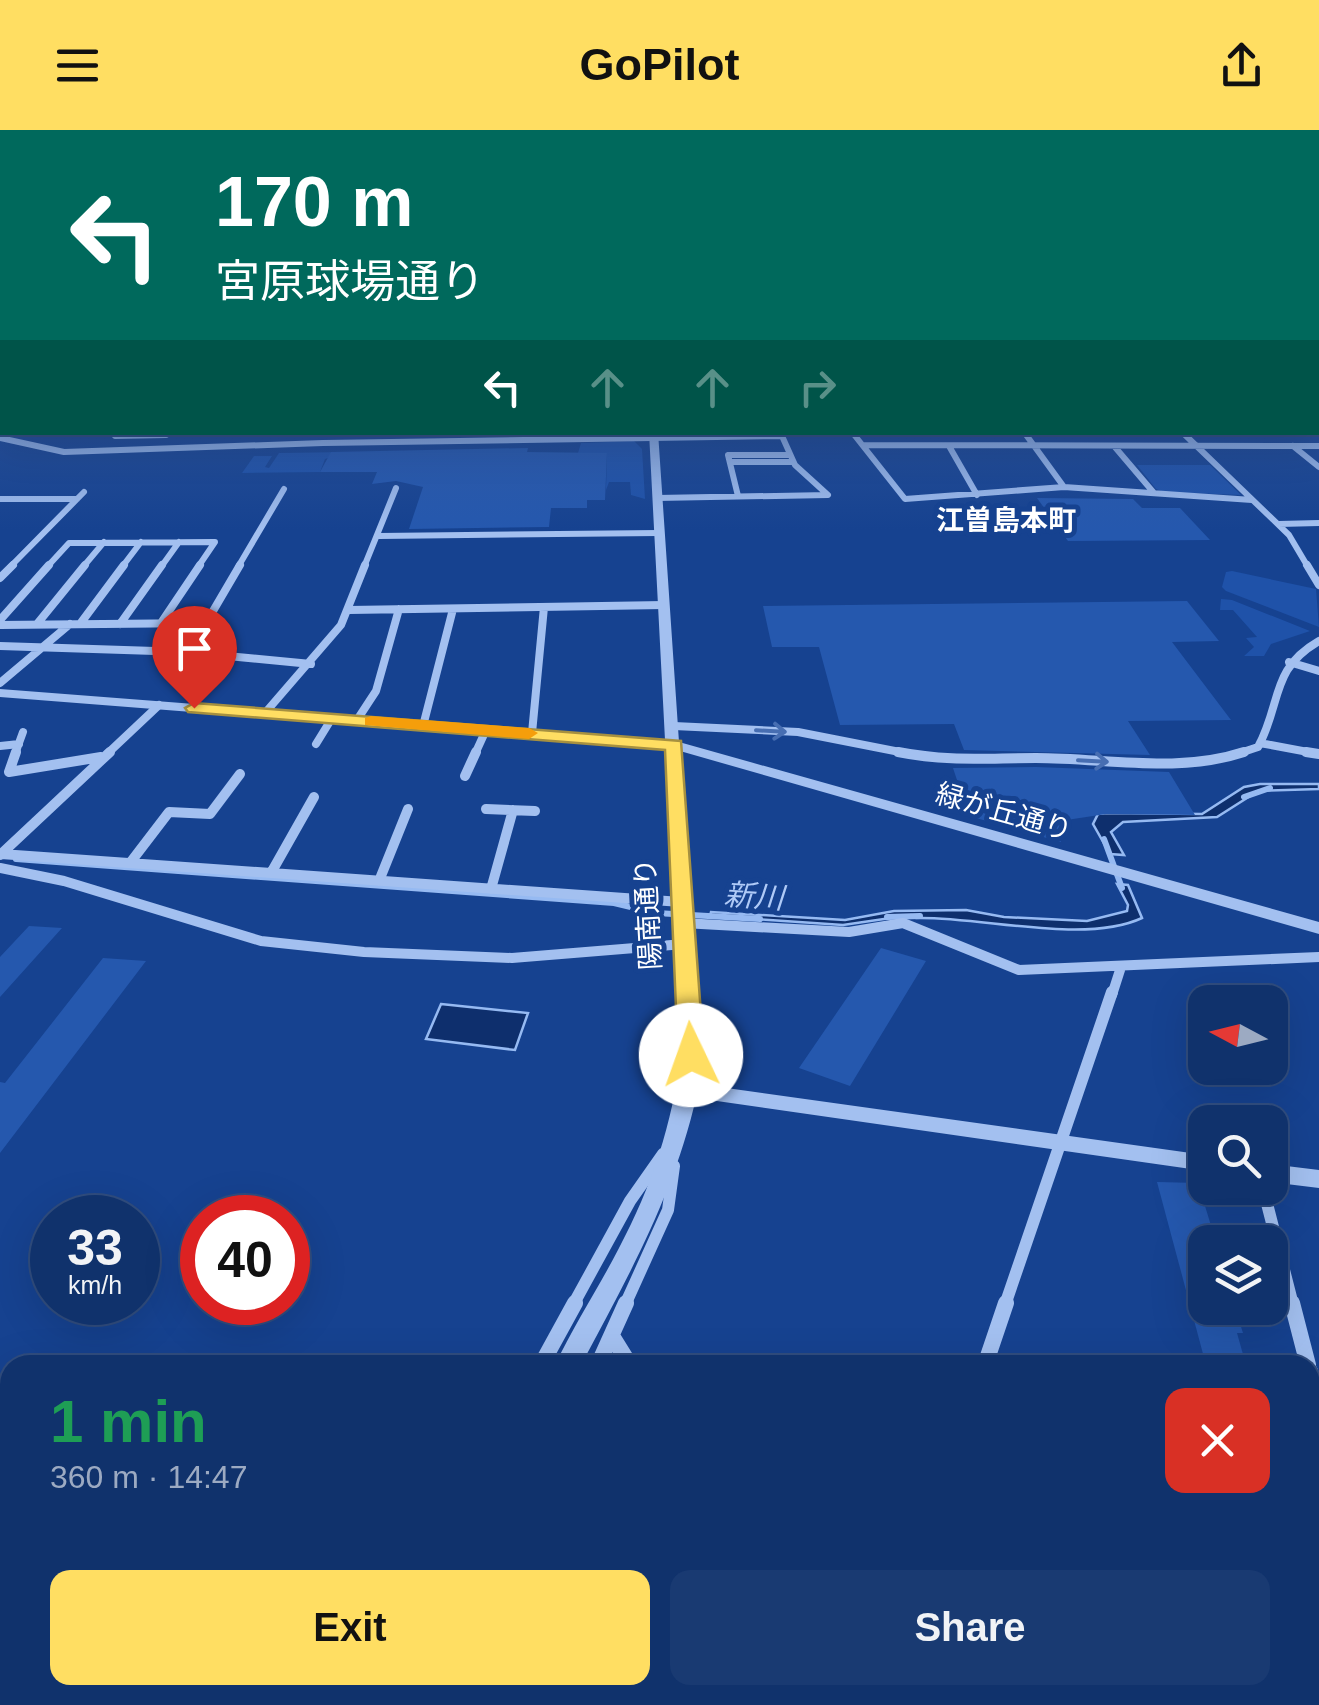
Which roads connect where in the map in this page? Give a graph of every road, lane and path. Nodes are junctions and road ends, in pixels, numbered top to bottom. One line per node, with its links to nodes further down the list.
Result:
1 (116, 435): 2 (street)
2 (141, 435)
3 (166, 435): 20 (street)
4 (327, 435): 12 (street)
5 (616, 435): 12 (street)
6 (653, 435): 30 (street, 陽南通り)
7 (781, 435): 21 (street)
8 (855, 435): 13 (street)
9 (1026, 435): 15 (street)
10 (1185, 435): 17 (street)
11 (0, 438): 20 (street)
12 (323, 443): 20 (street)
13 (863, 445): 14 (street); 28 (street)
14 (949, 446): 15 (street); 28 (street)
15 (1034, 446): 16 (street); 24 (street)
16 (1114, 446): 17 (street); 27 (street)
17 (1197, 446): 18 (street); 33 (street)
18 (1292, 446): 19 (street); 22 (street)
19 (1319, 446)
20 (154, 449)
21 (792, 458): 29 (street); 29 (street)
22 (1319, 468)
23 (396, 488): 37 (street)
24 (1064, 488): 27 (street); 28 (street)
25 (284, 489): 53 (street)
26 (84, 492): 32 (street)
27 (1154, 494): 33 (street)
28 (977, 495)
29 (738, 496): 30 (street)
30 (657, 498): 36 (street, 陽南通り)
31 (0, 499): 32 (street)
32 (77, 499): 41 (street)
33 (1252, 500): 35 (street)
34 (1319, 523): 35 (street)
35 (1279, 524): 42 (street)
36 (659, 533): 37 (street); 43 (street, 陽南通り)
37 (378, 536): 47 (street)
38 (104, 542): 39 (street); 48 (street); 49 (street)
39 (141, 542): 40 (street); 51 (street)
40 (179, 542): 52 (street); 53 (street)
41 (0, 578)
42 (1318, 582)
43 (664, 604): 45 (street); 67 (street, 陽南通り)
44 (452, 608): 45 (street); 46 (street); 66 (street)
45 (544, 608): 70 (street)
46 (399, 609): 47 (street); 65 (street)
47 (349, 610): 58 (street)
48 (0, 622): 49 (street)
49 (38, 624): 50 (street)
50 (70, 624): 51 (street); 56 (street)
51 (80, 624): 52 (street)
52 (120, 624): 53 (street)
53 (161, 624)
54 (1319, 642): 57 (street)
55 (0, 646): 56 (street)
56 (40, 649): 58 (street); 60 (street)
57 (1289, 662): 59 (street); 71 (street)
58 (311, 664): 63 (street)
59 (1319, 671)
60 (0, 683)
61 (0, 693): 62 (street, 緑が丘通り)
62 (158, 706): 63 (street, 緑が丘通り); 77 (street)
63 (265, 713): 64 (street, 緑が丘通り)
64 (332, 718): 65 (street, 緑が丘通り); 73 (street)
65 (357, 720): 66 (street, 緑が丘通り)
66 (423, 726): 68 (street, 緑が丘通り)
67 (674, 726): 71 (street, one-way to 71); 74 (street, 陽南通り)
68 (486, 730): 70 (street, 緑が丘通り); 79 (street)
69 (22, 732): 72 (street)
70 (532, 734): 74 (street, 緑が丘通り)
71 (1260, 743): 76 (street)
72 (19, 744): 75 (street); 77 (street)
73 (316, 744)
74 (674, 745): 93 (street, 陽南通り); 95 (street, 緑が丘通り)
75 (0, 746)
76 (1319, 754)
77 (102, 757): 86 (street)
78 (240, 774): 88 (street)
79 (465, 776)
80 (314, 797): 90 (street)
81 (486, 809): 83 (street)
82 (408, 810): 91 (street)
83 (513, 810): 84 (street); 92 (street)
84 (536, 811)
85 (0, 836): 86 (street)
86 (18, 837): 87 (street)
87 (1, 855): 88 (street)
88 (130, 863): 90 (street)
89 (0, 868): 96 (street)
90 (271, 873): 91 (street)
91 (379, 881): 92 (street)
92 (491, 888): 93 (street)
93 (681, 902): 94 (street, 陽南通り)
94 (683, 924): 96 (street, 陽南通り); 98 (street)
95 (1319, 928)
96 (684, 944): 99 (street, 陽南通り)
97 (1319, 957): 98 (street)
98 (1121, 967): 101 (street)
99 (689, 1090): 100 (street, 陽南通り); 101 (street)
100 (678, 1133): 106 (street); 107 (street); 108 (street, 陽南通り)
101 (1060, 1143): 102 (street); 111 (street)
102 (1188, 1162)
103 (1288, 1175): 104 (street)
104 (1319, 1179)
105 (1268, 1205): 112 (street)
106 (612, 1336): 109 (street); 110 (street)
107 (546, 1355)
108 (573, 1355)
109 (603, 1355)
110 (624, 1355)
111 (988, 1355)
112 (1309, 1355)

